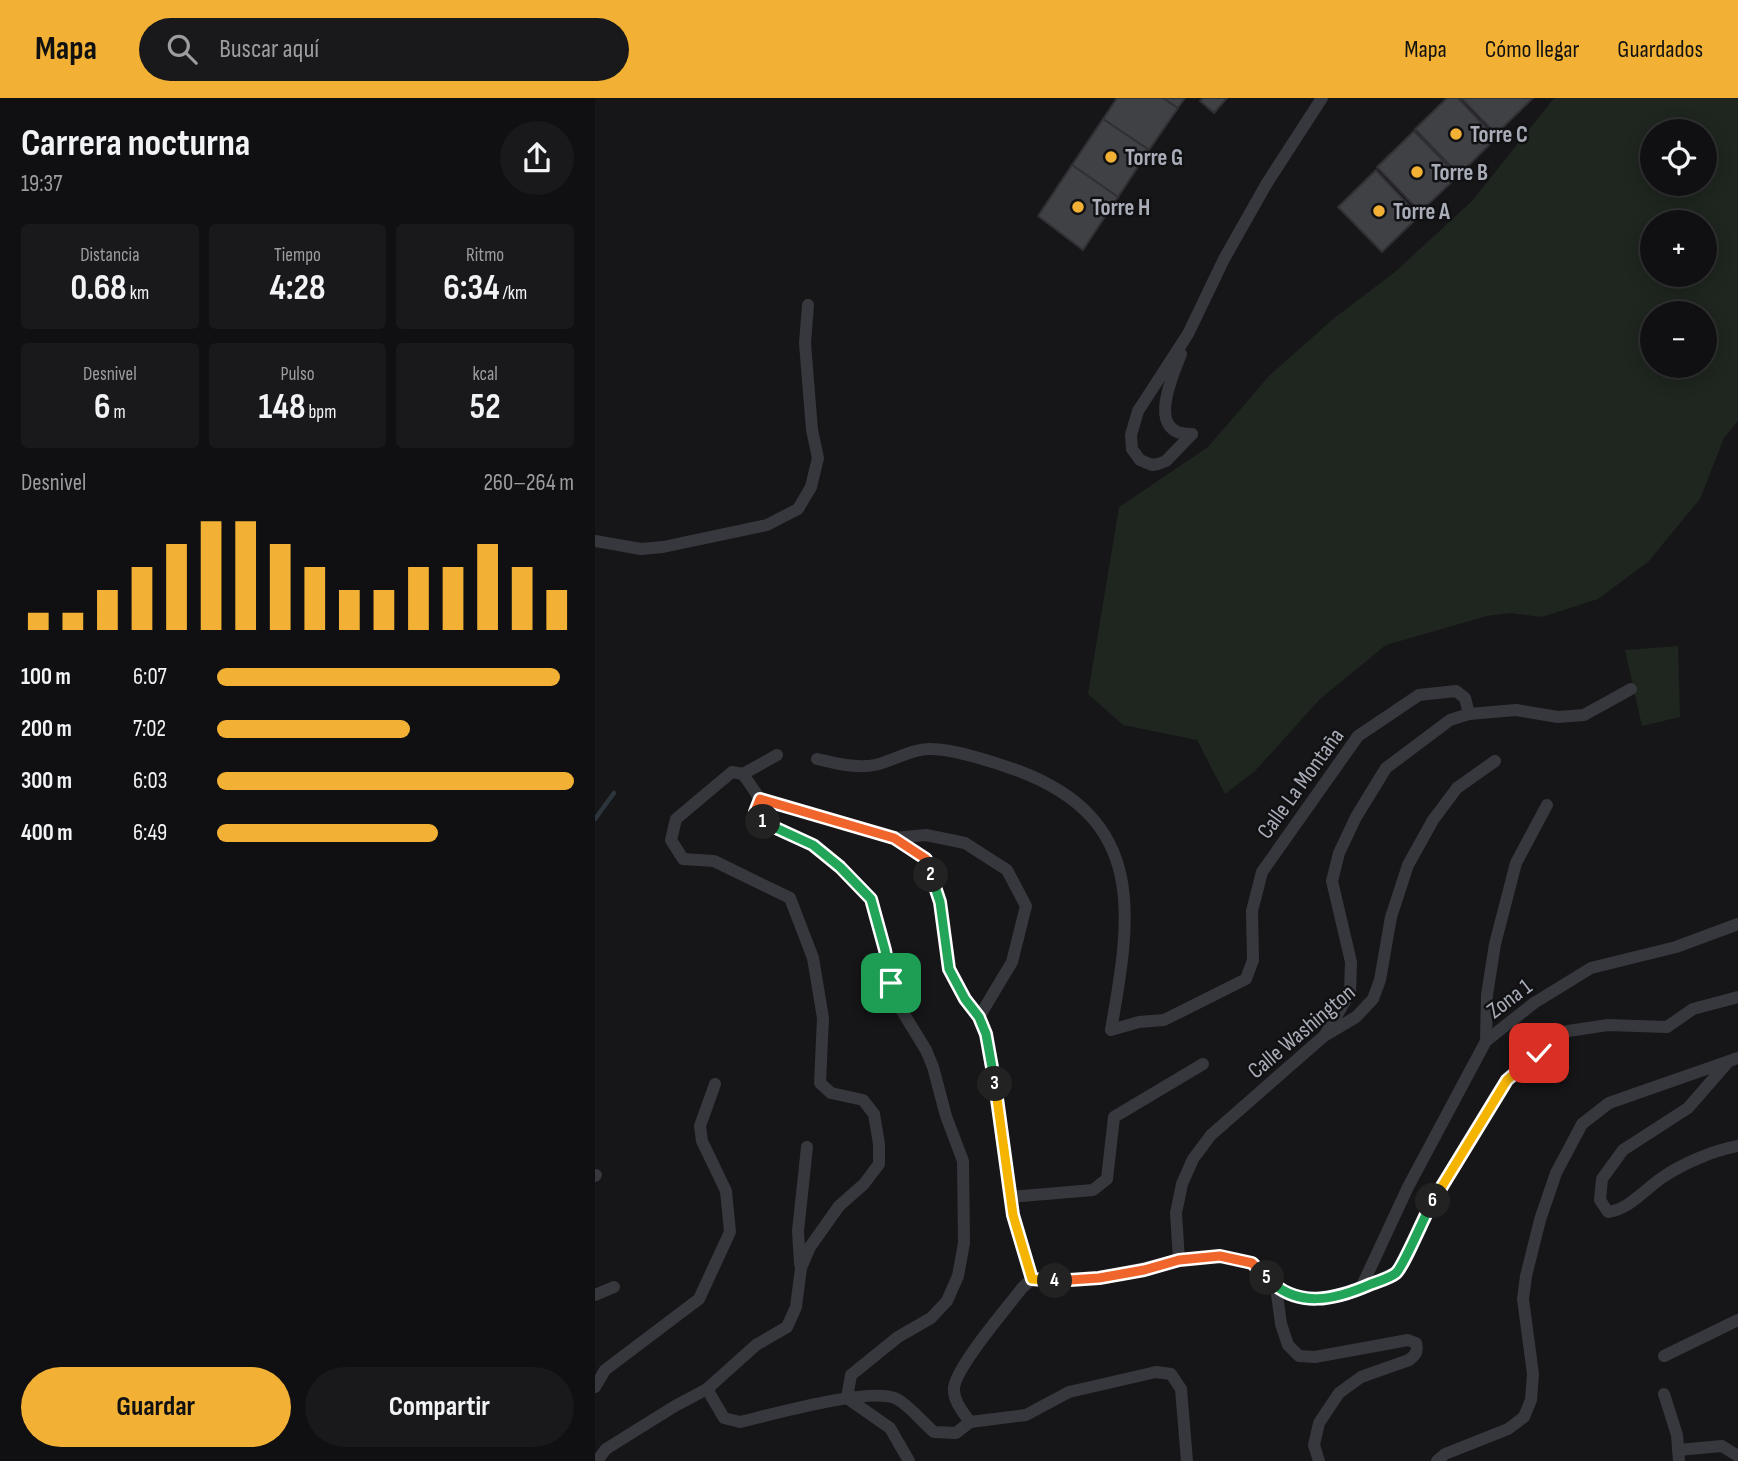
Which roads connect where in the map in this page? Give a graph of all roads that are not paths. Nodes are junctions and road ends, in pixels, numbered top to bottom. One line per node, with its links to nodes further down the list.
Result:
1 (1322, 98): 3 (street)
2 (808, 305): 4 (street)
3 (1188, 334): 3 (street)
4 (595, 541)
5 (1631, 689): 6 (street)
6 (1469, 715): 8 (street, Calle La Montaña); 17 (street)
7 (777, 755): 10 (street)
8 (817, 759)
9 (1495, 761): 17 (street, Calle Washington)
10 (743, 774): 11 (street); 26 (street)
11 (760, 799): 13 (street); 37 (street)
12 (1546, 805): 18 (street)
13 (894, 838): 16 (street); 16 (street)
14 (1738, 924): 18 (street, Zona 1)
15 (1738, 997): 30 (street)
16 (979, 1017): 24 (street)
17 (1324, 1036): 25 (street, Calle Washington)
18 (1486, 1041): 30 (street, Zona 1)
19 (1733, 1060): 22 (street); 45 (street)
20 (1203, 1064): 24 (street)
21 (715, 1084): 34 (street)
22 (1738, 1146)
23 (807, 1147): 26 (street)
24 (1010, 1197): 27 (street)
25 (1179, 1260): 27 (street); 29 (street)
26 (800, 1268): 35 (street)
27 (1032, 1279): 38 (street)
28 (614, 1287): 31 (street)
29 (1276, 1287): 30 (street); 44 (street)
30 (1361, 1288)
31 (595, 1295)
32 (1738, 1320): 33 (street)
33 (1664, 1356)
34 (595, 1387)
35 (707, 1389): 37 (street); 41 (street)
36 (1664, 1394): 39 (street)
37 (847, 1398): 38 (street); 42 (street)
38 (970, 1422): 43 (street)
39 (1678, 1456): 40 (street)
40 (1738, 1456)
41 (597, 1461)
42 (909, 1461)
43 (1187, 1461)
44 (1319, 1461)
45 (1437, 1461)

